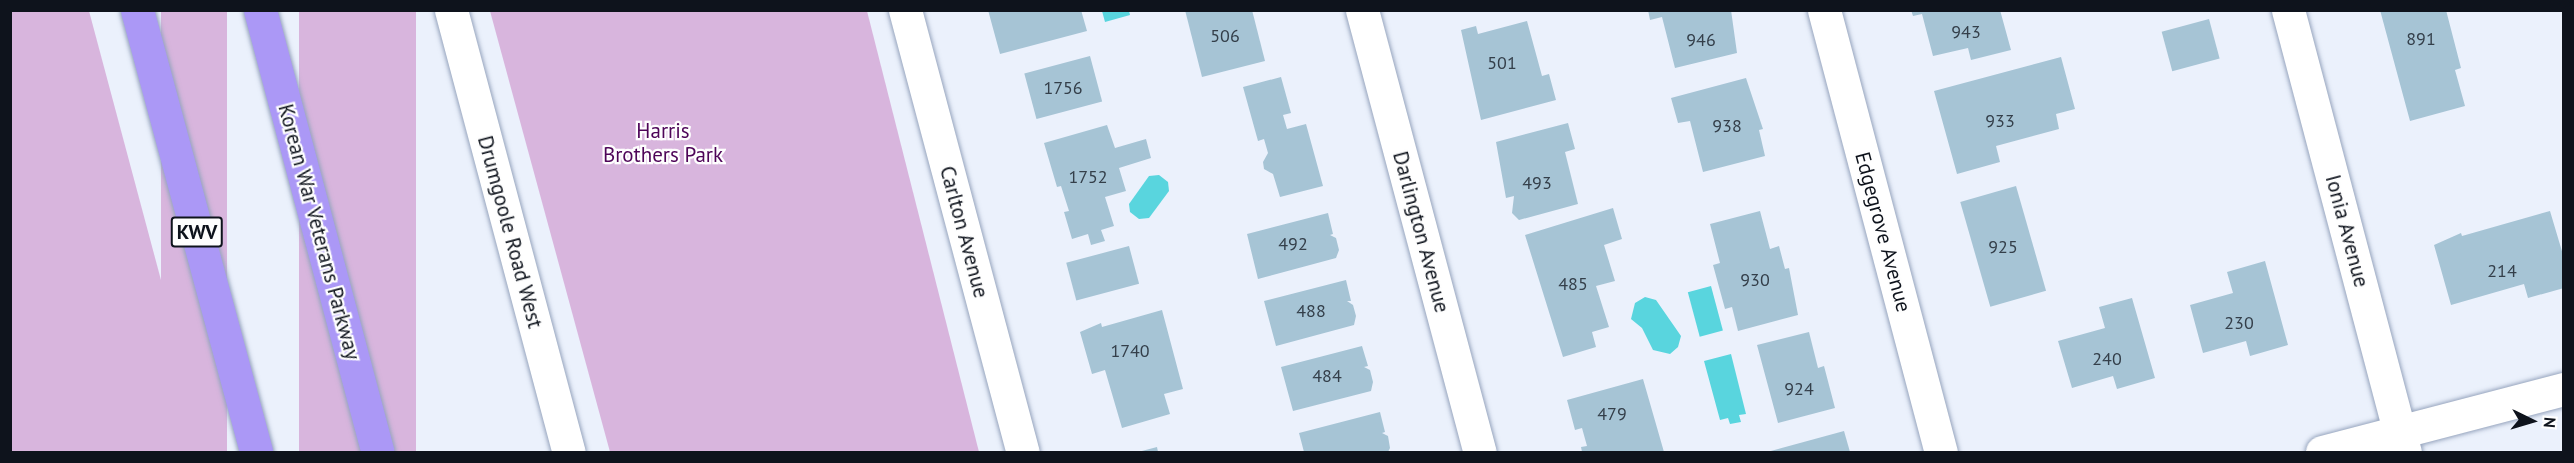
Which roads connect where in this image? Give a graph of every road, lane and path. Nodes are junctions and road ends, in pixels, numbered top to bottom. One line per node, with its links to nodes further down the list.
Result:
1 (138, 10): 10 (highway, KWV)
2 (260, 10): 11 (highway, Korean War Veterans Parkway)
3 (451, 10): 12 (street, Drumgoole Road West)
4 (905, 10): 13 (street, Carlton Avenue)
5 (1362, 10): 14 (street, Darlington Avenue)
6 (1824, 10): 15 (street, Edgegrove Avenue)
7 (2288, 10): 9 (street, Ionia Avenue)
8 (2564, 389): 9 (street)
9 (2402, 442): 16 (street)
10 (256, 453)
11 (378, 453)
12 (569, 453)
13 (1023, 453)
14 (1480, 453)
15 (1941, 453)
16 (2322, 453)

